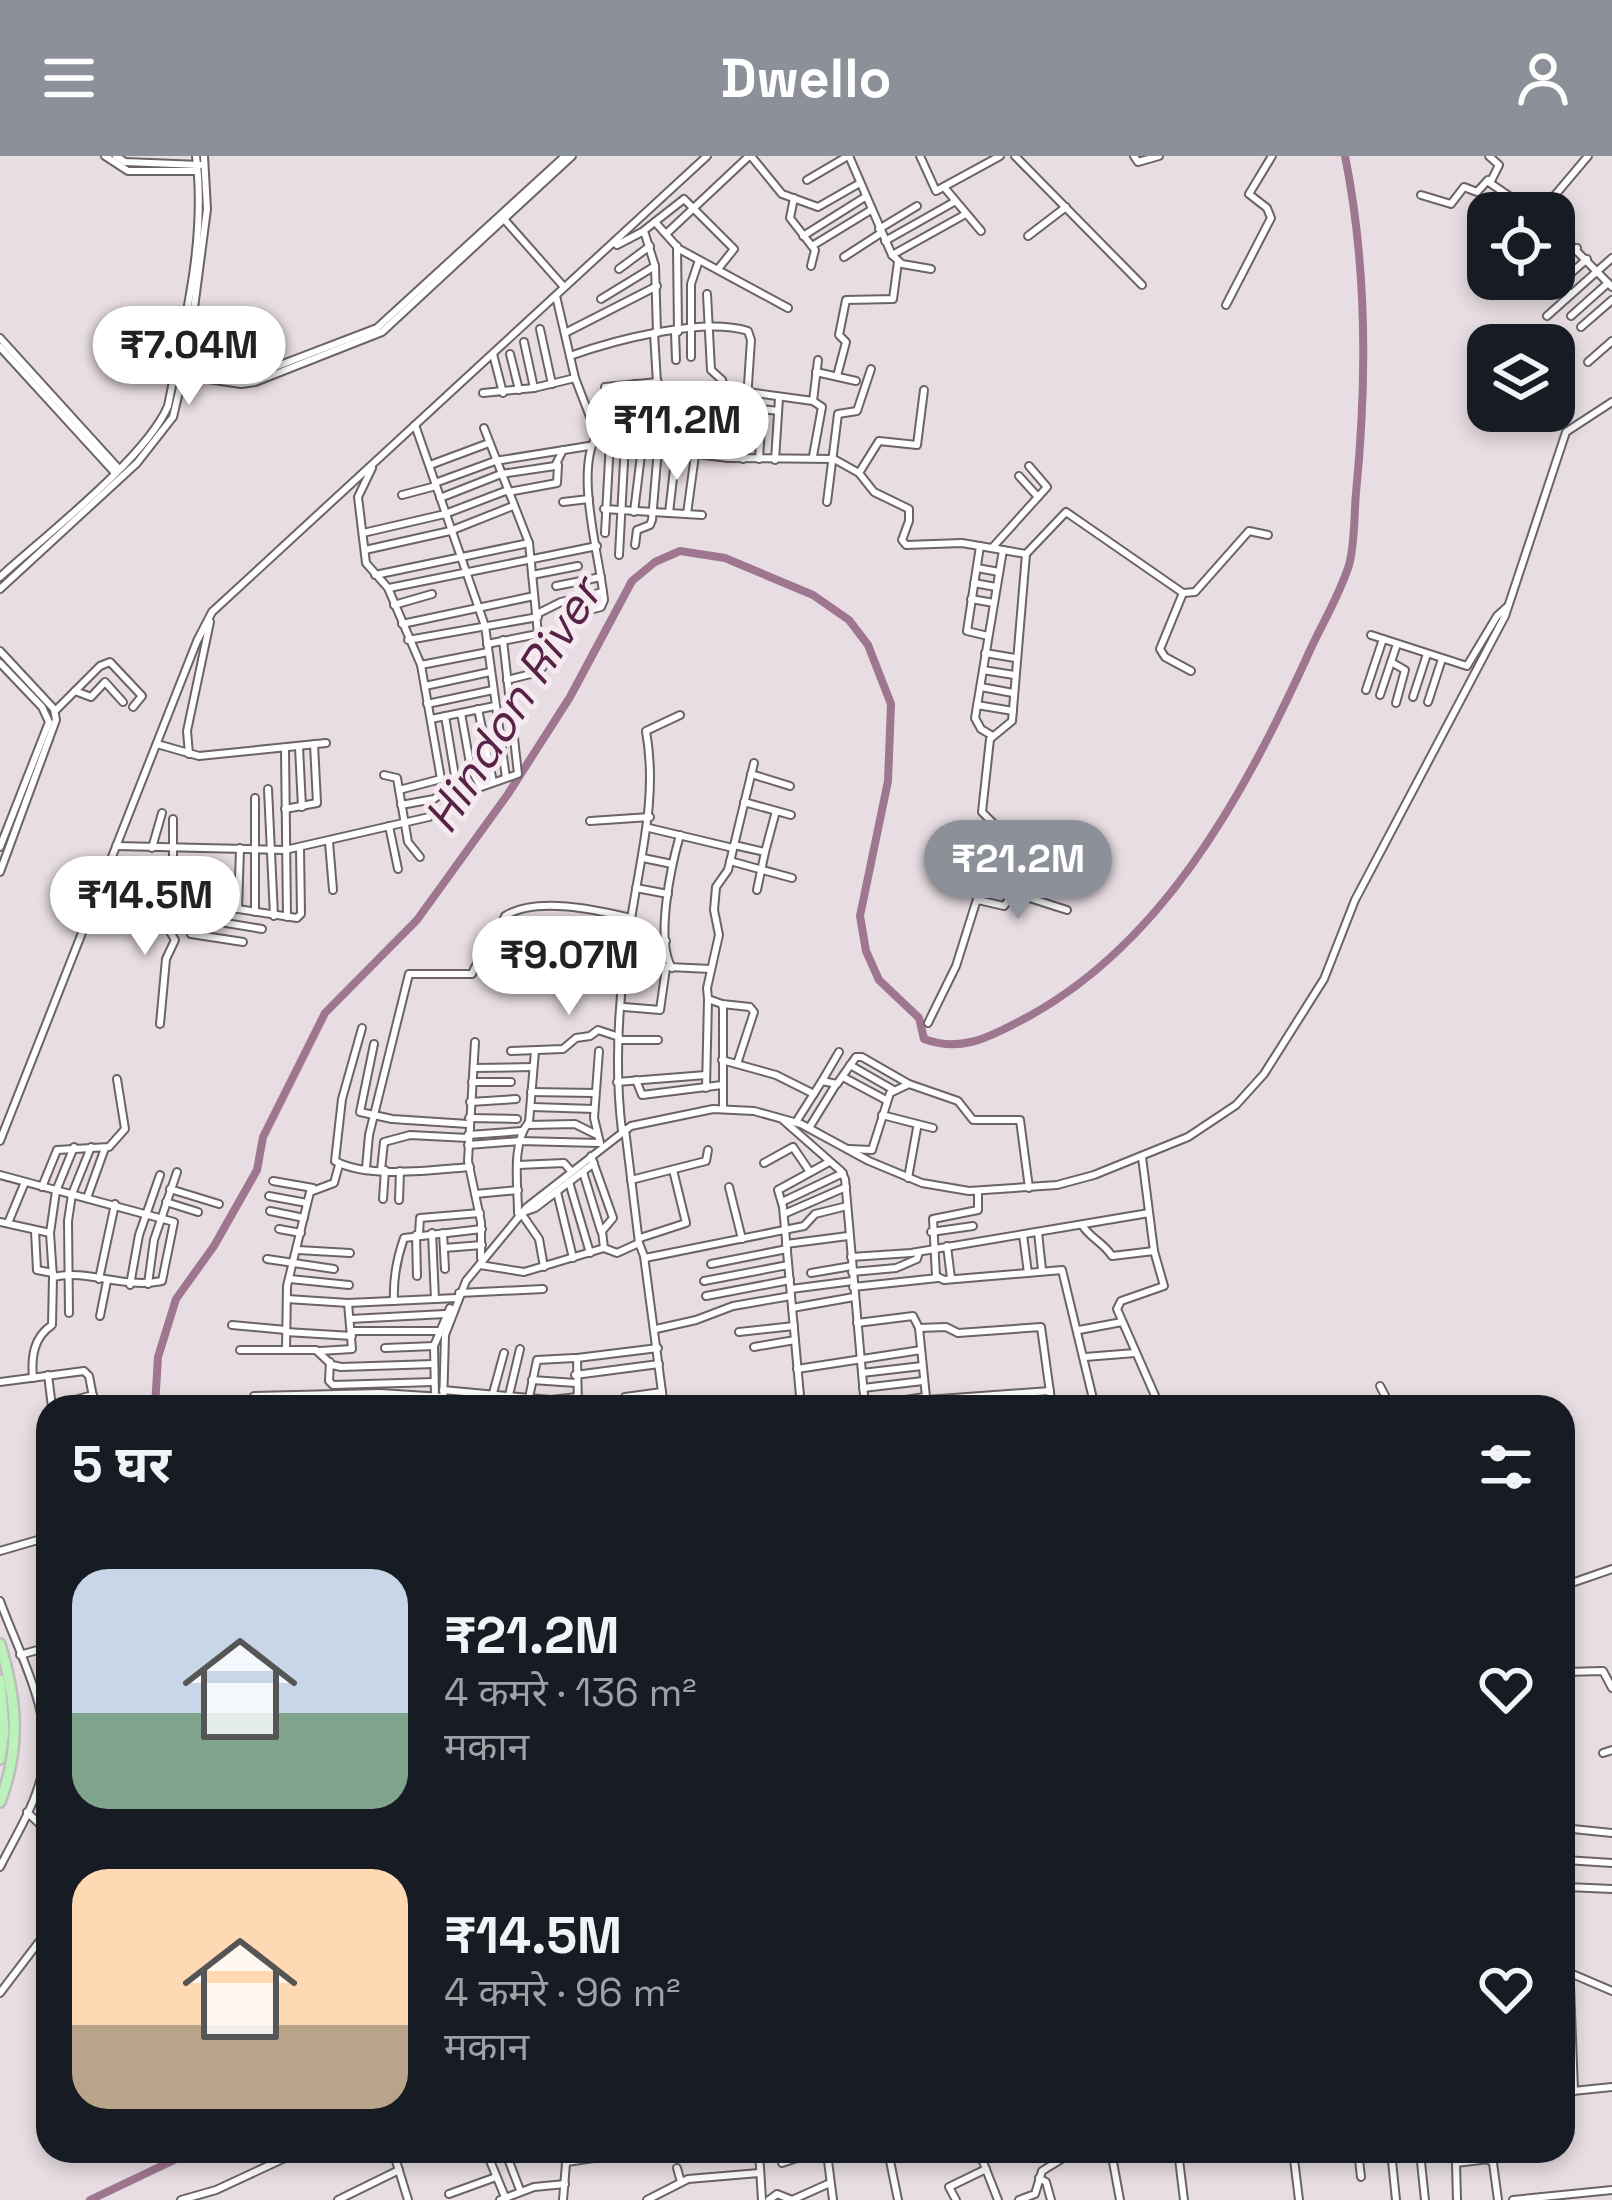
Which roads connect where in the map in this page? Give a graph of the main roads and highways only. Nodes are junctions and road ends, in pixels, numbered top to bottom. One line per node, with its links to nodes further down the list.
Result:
1 (0, 1644): 4 (main road)
2 (0, 1680): 3 (main road)
3 (0, 1759)
4 (0, 1802)

